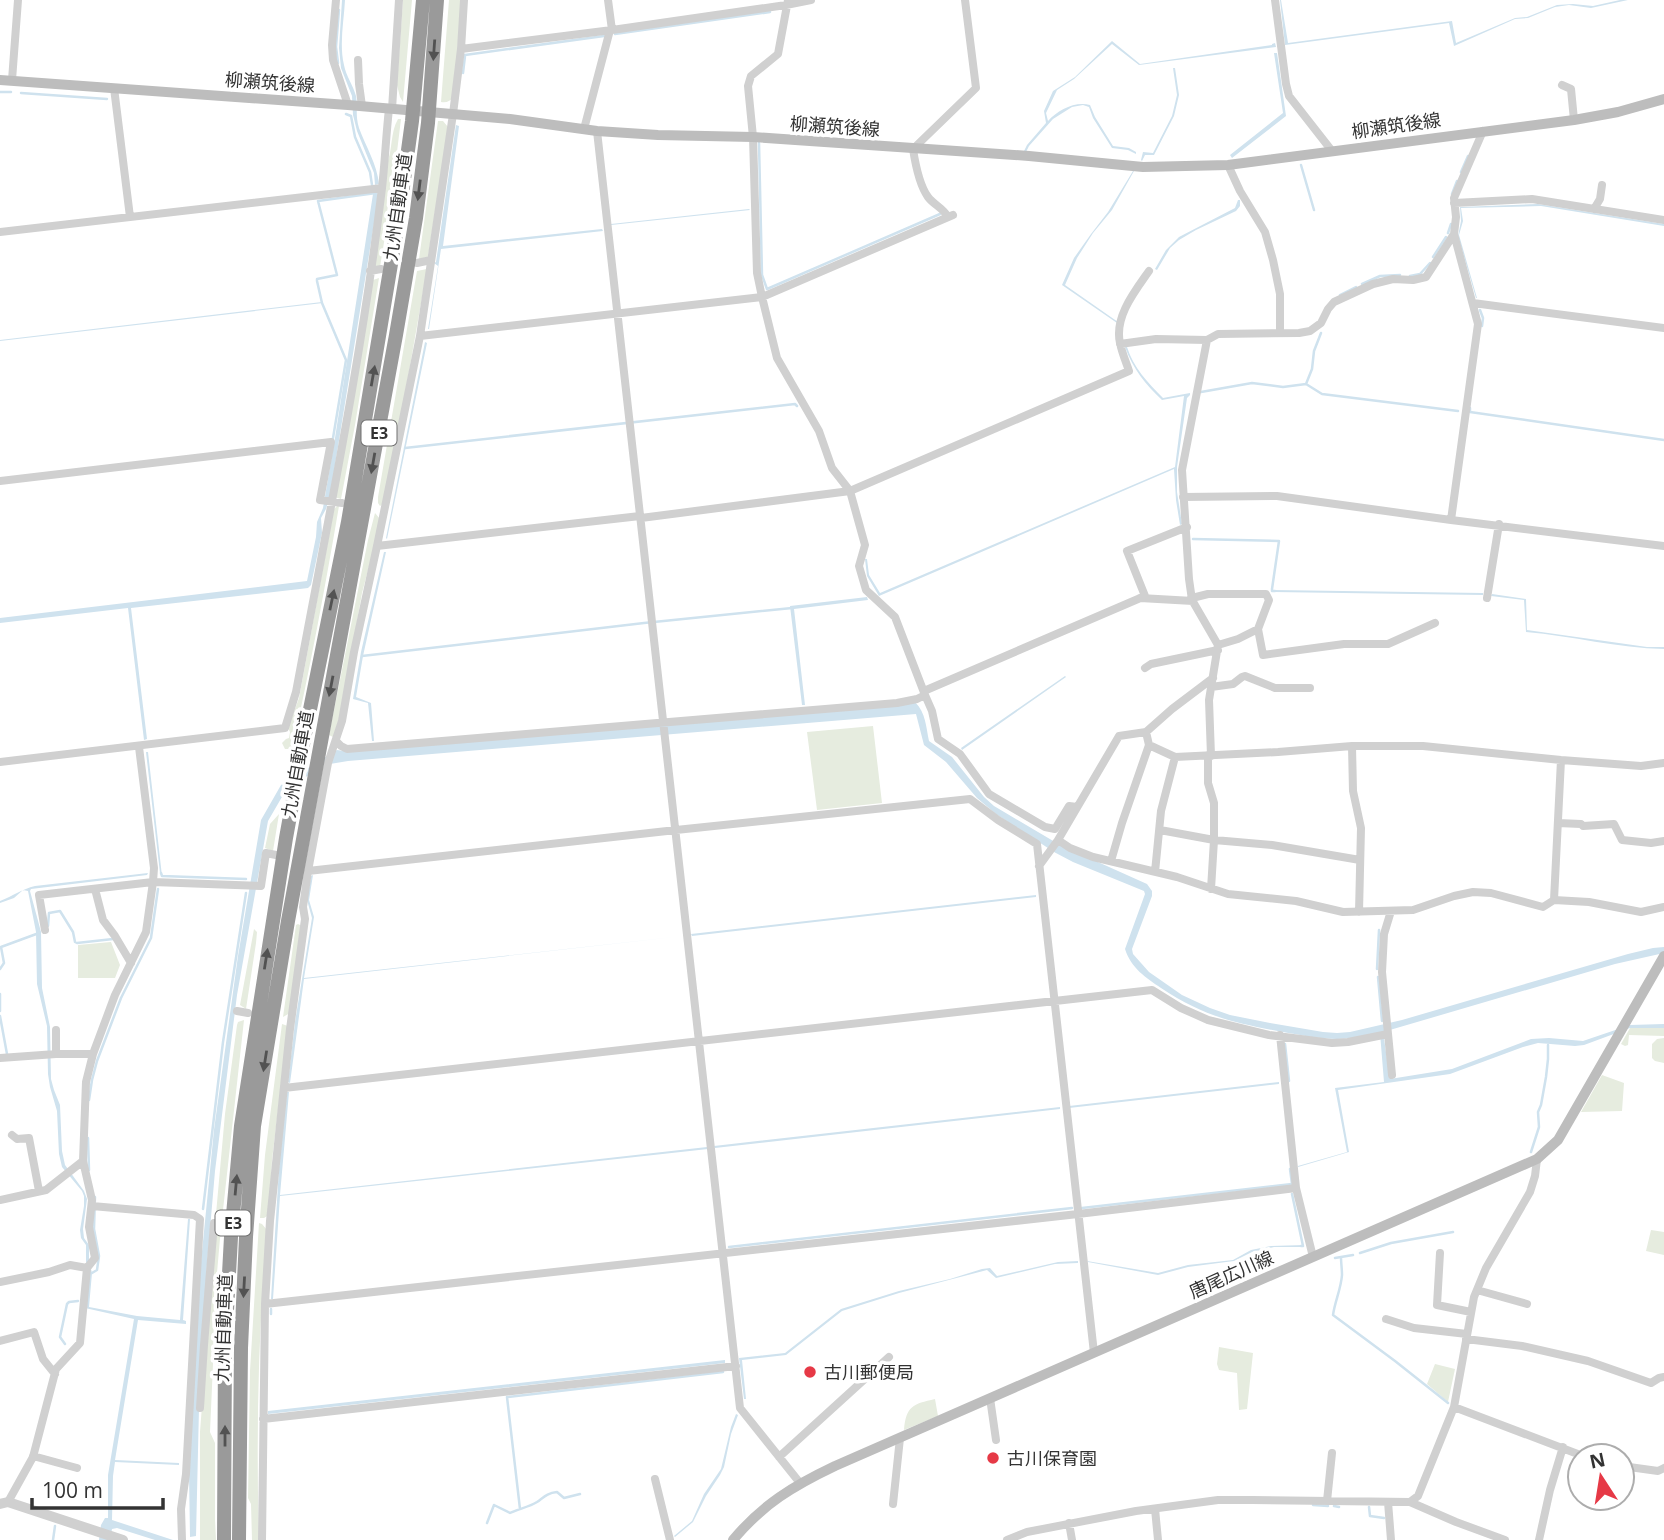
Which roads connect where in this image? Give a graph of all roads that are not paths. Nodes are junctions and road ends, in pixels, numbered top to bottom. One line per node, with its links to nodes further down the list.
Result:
1 (18, 0): 15 (street)
2 (335, 0): 19 (street)
3 (399, 0): 21 (street)
4 (423, 0): 171 (highway, 九州自動車道 / E3, one-way to 4)
5 (438, 0): 78 (highway, 九州自動車道 / E3, one-way to 78)
6 (464, 0): 13 (street)
7 (608, 0): 12 (street)
8 (811, 0): 11 (street)
9 (965, 0): 28 (street)
10 (1275, 0): 29 (street)
11 (787, 2): 12 (street); 27 (street)
12 (611, 30): 13 (street); 24 (street)
13 (461, 49): 22 (street)
14 (358, 60): 20 (street)
15 (6, 80): 17 (main road, 柳瀬筑後線)
16 (1562, 85): 23 (street)
17 (114, 88): 19 (main road, 柳瀬筑後線); 35 (street)
18 (1664, 99): 23 (main road, 柳瀬筑後線)
19 (348, 105): 20 (main road, 柳瀬筑後線)
20 (362, 106): 21 (main road, 柳瀬筑後線)
21 (390, 109): 22 (main road, 柳瀬筑後線); 32 (street)
22 (453, 114): 24 (main road, 柳瀬筑後線); 39 (street)
23 (1574, 120): 26 (main road, 柳瀬筑後線)
24 (584, 129): 25 (main road, 柳瀬筑後線)
25 (597, 131): 27 (main road, 柳瀬筑後線); 46 (street)
26 (1483, 131): 29 (main road, 柳瀬筑後線); 33 (street)
27 (753, 137): 28 (main road, 柳瀬筑後線); 44 (street)
28 (913, 149): 30 (main road, 柳瀬筑後線); 44 (street)
29 (1332, 151): 30 (main road, 柳瀬筑後線)
30 (1228, 165): 48 (street)
31 (1602, 185): 34 (street)
32 (378, 189): 35 (street); 42 (street)
33 (1454, 203): 34 (street); 38 (street)
34 (1594, 209): 36 (street)
35 (130, 218): 37 (street)
36 (1664, 220)
37 (0, 232)
38 (1454, 234): 45 (street); 48 (street)
39 (431, 260): 40 (street); 49 (street)
40 (417, 262)
41 (381, 269): 42 (street)
42 (370, 271): 55 (street)
43 (1149, 271): 51 (street)
44 (762, 297): 46 (street); 53 (street)
45 (1473, 303): 47 (street); 60 (street)
46 (617, 314): 49 (street); 59 (street)
47 (1664, 328)
48 (1280, 333): 50 (street)
49 (420, 336): 58 (street)
50 (1207, 340): 51 (street); 54 (street)
51 (1120, 344): 53 (street)
52 (0, 481): 55 (street)
53 (850, 491): 59 (street); 75 (street)
54 (1184, 497): 60 (street); 62 (street)
55 (331, 501): 56 (street); 81 (street)
56 (342, 503)
57 (373, 508): 58 (street)
58 (385, 510): 63 (street)
59 (640, 517): 63 (street); 76 (street)
60 (1451, 520): 61 (street)
61 (1499, 524): 64 (street); 66 (street)
62 (1187, 527): 65 (street); 67 (street)
63 (377, 546): 78 (street)
64 (1664, 546)
65 (1140, 598): 67 (street); 75 (street)
66 (1487, 598)
67 (1192, 600): 69 (street); 70 (street)
68 (1435, 624): 69 (street)
69 (1258, 629): 70 (street)
70 (1218, 648): 71 (street); 72 (street)
71 (1145, 668)
72 (1213, 678): 73 (street); 77 (street)
73 (1211, 687): 74 (street); 82 (street)
74 (1310, 688)
75 (925, 693): 76 (street); 87 (street)
76 (663, 722): 78 (street); 89 (street)
77 (1146, 732): 79 (street); 87 (street)
78 (328, 741): 95 (street); 171 (highway, 九州自動車道 / E3, one-way to 171)
79 (1149, 745): 83 (street); 96 (street)
80 (1352, 746): 82 (street); 84 (street); 94 (street)
81 (139, 747): 85 (street); 100 (street)
82 (1209, 756): 83 (street); 92 (street)
83 (1175, 757): 90 (street)
84 (1560, 760): 86 (street); 88 (street)
85 (0, 762)
86 (1664, 763)
87 (1077, 807): 91 (street)
88 (1558, 824): 93 (street); 103 (street)
89 (676, 830): 97 (street); 98 (street); 116 (street)
90 (1160, 830): 92 (street); 99 (street)
91 (1058, 840): 96 (street); 97 (street)
92 (1214, 840): 94 (street); 102 (street)
93 (1664, 841)
94 (1360, 860): 106 (street)
95 (310, 861): 98 (street); 100 (street)
96 (1111, 861): 99 (street)
97 (1039, 866): 110 (street)
98 (308, 871): 121 (street)
99 (1155, 872): 102 (street)
100 (153, 882): 101 (street); 109 (street)
101 (95, 889): 107 (street); 109 (street)
102 (1211, 889): 106 (street)
103 (1554, 900): 104 (street); 105 (street)
104 (1664, 907)
105 (1391, 911): 106 (street); 113 (street)
106 (1359, 912)
107 (45, 930)
108 (1664, 956): 123 (main road, 唐尾広川線)
109 (131, 964): 118 (street)
110 (1053, 1001): 115 (street); 116 (street); 129 (street)
111 (237, 1011): 112 (street)
112 (248, 1013)
113 (1387, 1029): 115 (street); 120 (street)
114 (56, 1030): 117 (street)
115 (1280, 1035): 125 (street)
116 (699, 1041): 121 (street); 131 (street)
117 (56, 1054): 118 (street); 119 (street)
118 (93, 1054): 124 (street)
119 (0, 1058)
120 (1392, 1075)
121 (284, 1088): 137 (street)
122 (12, 1135): 126 (street)
123 (1537, 1159): 133 (main road, 唐尾広川線); 136 (street)
124 (83, 1161): 126 (street); 128 (street)
125 (1296, 1188): 129 (street); 133 (street)
126 (39, 1191): 127 (street)
127 (0, 1200)
128 (92, 1206): 134 (street); 173 (street)
129 (1077, 1214): 131 (street); 143 (street)
130 (214, 1223): 150 (street)
131 (723, 1253): 137 (street); 145 (street)
132 (1440, 1253): 139 (street)
133 (1313, 1257): 143 (main road, 唐尾広川線)
134 (87, 1268): 135 (street); 146 (street)
135 (0, 1282)
136 (1477, 1290): 138 (street); 139 (street)
137 (265, 1304): 151 (street)
138 (1527, 1304)
139 (1471, 1312): 141 (street)
140 (1386, 1319): 141 (street)
141 (1466, 1337): 147 (street); 149 (street)
142 (0, 1341): 146 (street)
143 (1094, 1353): 148 (main road, 唐尾広川線)
144 (889, 1357): 158 (street)
145 (736, 1366): 151 (street); 158 (street)
146 (55, 1374): 157 (street)
147 (1664, 1377)
148 (990, 1398): 152 (main road, 唐尾広川線); 153 (street)
149 (1454, 1407): 154 (street); 166 (street)
150 (200, 1408)
151 (262, 1419): 174 (street)
152 (900, 1438): 163 (main road, 唐尾広川線); 168 (street)
153 (996, 1440)
154 (1563, 1447): 155 (street); 182 (street)
155 (1566, 1448)
156 (1332, 1453): 164 (street)
157 (33, 1456): 159 (street); 167 (street)
158 (779, 1457): 163 (street)
159 (77, 1468)
160 (1636, 1468): 161 (street)
161 (1664, 1468)
162 (655, 1479): 175 (street)
163 (800, 1483): 176 (main road, 唐尾広川線)
164 (1327, 1501): 165 (street); 169 (street)
165 (1388, 1502): 166 (street); 180 (street)
166 (1410, 1502): 181 (street)
167 (4, 1503): 172 (street)
168 (893, 1504)
169 (1155, 1509): 170 (street); 179 (street)
170 (1069, 1523): 177 (street); 178 (street)
171 (232, 1534)
172 (118, 1538)
173 (182, 1540)
174 (262, 1540)
175 (670, 1540)
176 (733, 1540)
177 (1007, 1540)
178 (1072, 1540)
179 (1158, 1540)
180 (1391, 1540)
181 (1505, 1540)
182 (1539, 1540)

